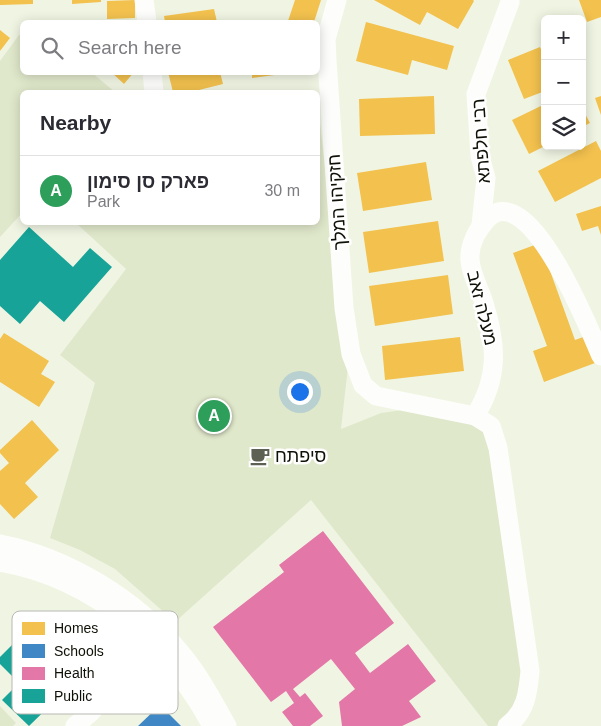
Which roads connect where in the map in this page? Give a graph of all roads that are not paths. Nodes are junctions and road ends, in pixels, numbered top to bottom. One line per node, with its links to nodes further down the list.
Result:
1 (144, 0): 4 (street)
2 (336, 0): 9 (street, חזקיהו המלך)
3 (510, 2): 7 (street, רבי חלפתא)
4 (147, 20)
5 (152, 75): 6 (street)
6 (154, 90)
7 (481, 225): 8 (street); 9 (street, מעלה זאב)
8 (601, 356)
9 (475, 416): 20 (street)
10 (0, 544): 13 (street)
11 (0, 562): 12 (street)
12 (113, 611)
13 (137, 611)
14 (178, 650): 19 (street)
15 (178, 673): 18 (street)
16 (89, 714): 17 (street)
17 (75, 726)
18 (212, 726)
19 (227, 726)
20 (507, 726)

